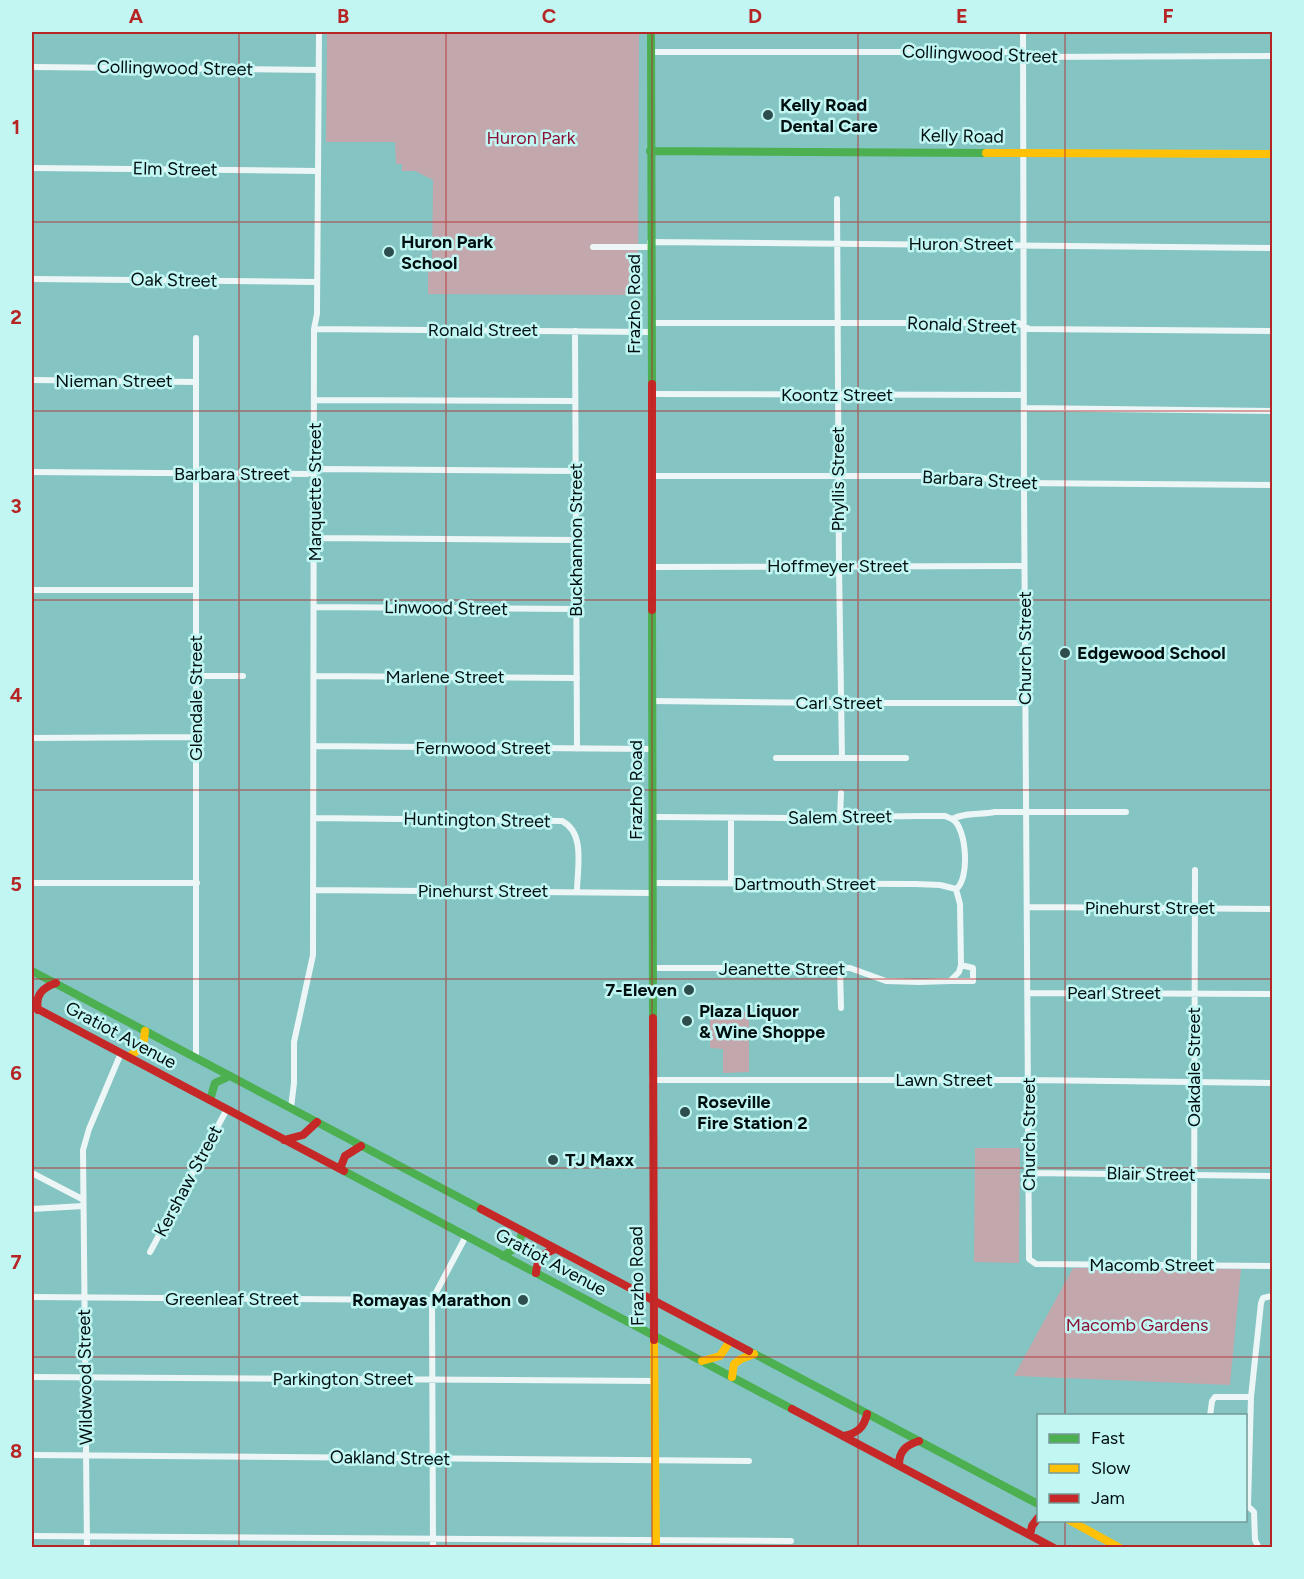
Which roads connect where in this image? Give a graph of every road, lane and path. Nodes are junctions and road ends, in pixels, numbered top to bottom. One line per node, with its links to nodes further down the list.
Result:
1 (319, 32): 8 (street, Marquette Street)
2 (651, 32): 4 (main road, Frazho Road)
3 (1023, 32): 5 (street, Church Street)
4 (651, 52): 5 (street, Collingwood Street); 9 (main road, Frazho Road)
5 (1023, 54): 6 (street, Collingwood Street); 10 (street, Church Street)
6 (1272, 56)
7 (32, 67): 8 (street, Collingwood Street)
8 (319, 70): 13 (street, Marquette Street)
9 (650, 151): 10 (main road, Kelly Road); 17 (main road, Frazho Road)
10 (1023, 154): 11 (main road, Kelly Road); 16 (street, Church Street)
11 (1272, 154)
12 (32, 168): 13 (street, Elm Street)
13 (318, 171): 21 (street, Marquette Street)
14 (837, 199): 15 (street, Phyllis Street)
15 (838, 243): 16 (street, Huron Street); 17 (street, Huron Street); 22 (street, Phyllis Street)
16 (1023, 244): 19 (street, Huron Street); 23 (street, Church Street)
17 (651, 245): 18 (street, Huron Street); 24 (main road, Frazho Road)
18 (593, 247)
19 (1272, 248)
20 (32, 279): 21 (street, Oak Street)
21 (317, 282): 25 (street, Marquette Street)
22 (837, 323): 23 (street, Ronald Street); 24 (street, Ronald Street); 32 (street, Phyllis Street)
23 (1024, 326): 27 (street, Ronald Street); 33 (street, Church Street)
24 (651, 327): 26 (street, Ronald Street); 31 (main road, Frazho Road)
25 (314, 329): 26 (street, Ronald Street); 34 (street, Marquette Street)
26 (575, 331): 35 (street, Buckhannon Street)
27 (1272, 331)
28 (196, 338): 30 (street, Glendale Street)
29 (32, 380): 30 (street, Nieman Street)
30 (196, 381): 41 (street, Glendale Street)
31 (651, 394): 32 (street, Koontz Street); 42 (main road, Frazho Road)
32 (838, 395): 33 (street, Koontz Street); 43 (street, Phyllis Street)
33 (1024, 395): 36 (street, Church Street)
34 (314, 399): 35 (street); 40 (street, Marquette Street)
35 (575, 401): 38 (street, Buckhannon Street)
36 (1024, 408): 37 (street); 44 (street, Church Street)
37 (1272, 411)
38 (575, 471): 40 (street, Barbara Street); 47 (street, Buckhannon Street)
39 (32, 472): 41 (street, Barbara Street)
40 (315, 472): 41 (street, Barbara Street); 46 (street, Marquette Street)
41 (196, 473): 52 (street, Glendale Street)
42 (651, 476): 43 (street, Barbara Street); 49 (main road, Frazho Road)
43 (838, 476): 44 (street, Barbara Street); 50 (street, Phyllis Street)
44 (1024, 484): 45 (street, Barbara Street); 48 (street, Church Street)
45 (1272, 485)
46 (315, 538): 47 (street); 53 (street, Marquette Street)
47 (576, 540): 54 (street, Buckhannon Street)
48 (1024, 566): 50 (street, Hoffmeyer Street); 61 (street, Church Street)
49 (652, 567): 50 (street, Hoffmeyer Street); 59 (main road, Frazho Road)
50 (839, 567): 60 (street, Phyllis Street)
51 (32, 590): 52 (street)
52 (196, 590): 56 (street, Glendale Street)
53 (315, 607): 54 (street, Linwood Street); 57 (street, Marquette Street)
54 (576, 609): 58 (street, Buckhannon Street)
55 (243, 675): 56 (street)
56 (196, 676): 62 (street, Glendale Street)
57 (314, 676): 58 (street, Marlene Street); 64 (street, Marquette Street)
58 (576, 678): 65 (street, Buckhannon Street)
59 (652, 700): 60 (street, Carl Street); 66 (main road, Frazho Road)
60 (843, 703): 61 (street, Carl Street); 68 (street, Phyllis Street)
61 (1025, 703): 71 (street, Church Street)
62 (196, 737): 63 (street); 80 (street, Glendale Street)
63 (32, 738)
64 (314, 746): 65 (street, Fernwood Street); 74 (street, Marquette Street)
65 (577, 749): 66 (street, Fernwood Street)
66 (652, 749): 73 (main road, Frazho Road)
67 (776, 758): 68 (street)
68 (842, 758): 69 (street)
69 (906, 758)
70 (841, 793): 76 (street)
71 (1026, 812): 72 (street, Salem Street); 77 (street, Salem Street); 87 (street, Church Street)
72 (1126, 812)
73 (653, 817): 75 (street, Salem Street); 81 (main road, Frazho Road)
74 (314, 818): 84 (street, Marquette Street); 85 (street, Huntington Street)
75 (731, 818): 76 (street, Salem Street); 82 (street)
76 (840, 818): 77 (street, Salem Street)
77 (952, 819): 83 (street)
78 (1195, 870): 88 (street, Oakdale Street)
79 (32, 883): 80 (street)
80 (197, 883): 103 (street, Glendale Street)
81 (653, 883): 82 (street, Dartmouth Street); 86 (main road, Frazho Road)
82 (731, 883): 83 (street, Dartmouth Street)
83 (956, 889): 90 (street)
84 (314, 890): 85 (street, Pinehurst Street); 110 (street, Marquette Street)
85 (577, 892): 86 (street, Pinehurst Street)
86 (653, 893): 91 (main road, Frazho Road)
87 (1028, 907): 88 (street, Pinehurst Street); 96 (street, Church Street)
88 (1195, 909): 89 (street, Pinehurst Street); 97 (street, Oakdale Street)
89 (1272, 909)
90 (961, 965): 94 (street); 94 (street, Jeanette Street)
91 (652, 968): 92 (street, Jeanette Street); 105 (main road, Frazho Road)
92 (840, 968): 94 (street, Jeanette Street); 100 (street)
93 (32, 971): 95 (main road, Gratiot Avenue)
94 (952, 979)
95 (56, 983): 99 (main road); 101 (main road, Gratiot Avenue)
96 (1028, 993): 97 (street, Pearl Street); 106 (street, Church Street)
97 (1194, 993): 98 (street, Pearl Street); 107 (street, Oakdale Street)
98 (1272, 994)
99 (35, 1008): 102 (main road, Gratiot Avenue)
100 (841, 1008)
101 (145, 1031): 102 (main road); 103 (main road, Gratiot Avenue)
102 (125, 1055): 109 (main road, Gratiot Avenue); 120 (street)
103 (196, 1058): 104 (main road, Gratiot Avenue)
104 (230, 1076): 109 (main road); 110 (main road, Gratiot Avenue)
105 (652, 1080): 106 (street, Lawn Street); 136 (main road, Frazho Road)
106 (1029, 1080): 107 (street, Lawn Street); 117 (street, Church Street)
107 (1194, 1082): 108 (street, Lawn Street); 118 (street, Oakdale Street)
108 (1272, 1083)
109 (210, 1100): 111 (main road, Gratiot Avenue)
110 (291, 1108): 112 (main road, Gratiot Avenue)
111 (226, 1109): 113 (main road, Gratiot Avenue); 126 (street, Kershaw Street)
112 (317, 1122): 113 (main road); 114 (main road, Gratiot Avenue)
113 (284, 1140): 115 (main road, Gratiot Avenue)
114 (361, 1146): 115 (main road); 123 (main road, Gratiot Avenue)
115 (340, 1169): 124 (main road, Gratiot Avenue)
116 (32, 1173): 120 (street)
117 (1029, 1173): 118 (street, Blair Street); 128 (street, Church Street)
118 (1194, 1175): 119 (street, Blair Street); 129 (street, Oakdale Street)
119 (1272, 1176)
120 (82, 1198): 121 (street, Wildwood Street)
121 (83, 1206): 122 (street); 134 (street, Wildwood Street)
122 (32, 1209)
123 (522, 1231): 125 (main road, Gratiot Avenue); 127 (main road)
124 (466, 1236): 127 (main road, Gratiot Avenue); 135 (street)
125 (556, 1249): 131 (main road); 136 (main road, Gratiot Avenue)
126 (150, 1252)
127 (503, 1256): 131 (main road, Gratiot Avenue)
128 (1032, 1262): 129 (street, Macomb Street)
129 (1194, 1264): 130 (street, Macomb Street)
130 (1272, 1266)
131 (536, 1273): 137 (main road, Gratiot Avenue)
132 (1272, 1296): 146 (street)
133 (32, 1298): 134 (street, Greenleaf Street)
134 (84, 1298): 135 (street, Greenleaf Street); 142 (street, Wildwood Street)
135 (432, 1300): 144 (street)
136 (654, 1301): 137 (main road, Frazho Road); 138 (main road, Gratiot Avenue)
137 (654, 1336): 140 (main road, Gratiot Avenue); 145 (main road, Frazho Road)
138 (730, 1341): 139 (main road, Gratiot Avenue); 140 (main road)
139 (754, 1354): 143 (main road); 147 (main road, Gratiot Avenue)
140 (702, 1361): 143 (main road, Gratiot Avenue)
141 (32, 1377): 142 (street, Parkington Street)
142 (85, 1377): 144 (street, Parkington Street); 152 (street, Wildwood Street)
143 (732, 1377): 149 (main road, Gratiot Avenue)
144 (432, 1379): 145 (street, Parkington Street); 153 (street)
145 (655, 1381): 154 (main road, Frazho Road)
146 (1251, 1396): 148 (street); 158 (street)
147 (867, 1414): 149 (main road); 150 (main road, Gratiot Avenue)
148 (1210, 1414)
149 (844, 1436): 156 (main road, Gratiot Avenue)
150 (920, 1442): 156 (main road); 157 (main road, Gratiot Avenue)
151 (32, 1455): 152 (street, Oakland Street)
152 (86, 1455): 153 (street, Oakland Street); 163 (street, Wildwood Street)
153 (432, 1459): 154 (street, Oakland Street); 164 (street)
154 (655, 1460): 155 (street, Oakland Street); 166 (main road, Frazho Road)
155 (749, 1461)
156 (899, 1465): 161 (main road, Gratiot Avenue)
157 (1037, 1503)
158 (1247, 1505): 171 (street)
159 (1037, 1519): 161 (main road)
160 (1071, 1522): 170 (main road)
161 (1030, 1535): 167 (main road, Gratiot Avenue)
162 (32, 1536): 163 (street)
163 (87, 1536): 164 (street); 168 (street, Wildwood Street)
164 (433, 1539): 166 (street); 169 (street)
165 (791, 1541): 166 (street)
166 (656, 1544)
167 (1050, 1547)
168 (87, 1548)
169 (433, 1548)
170 (1120, 1548)
171 (1259, 1548)

